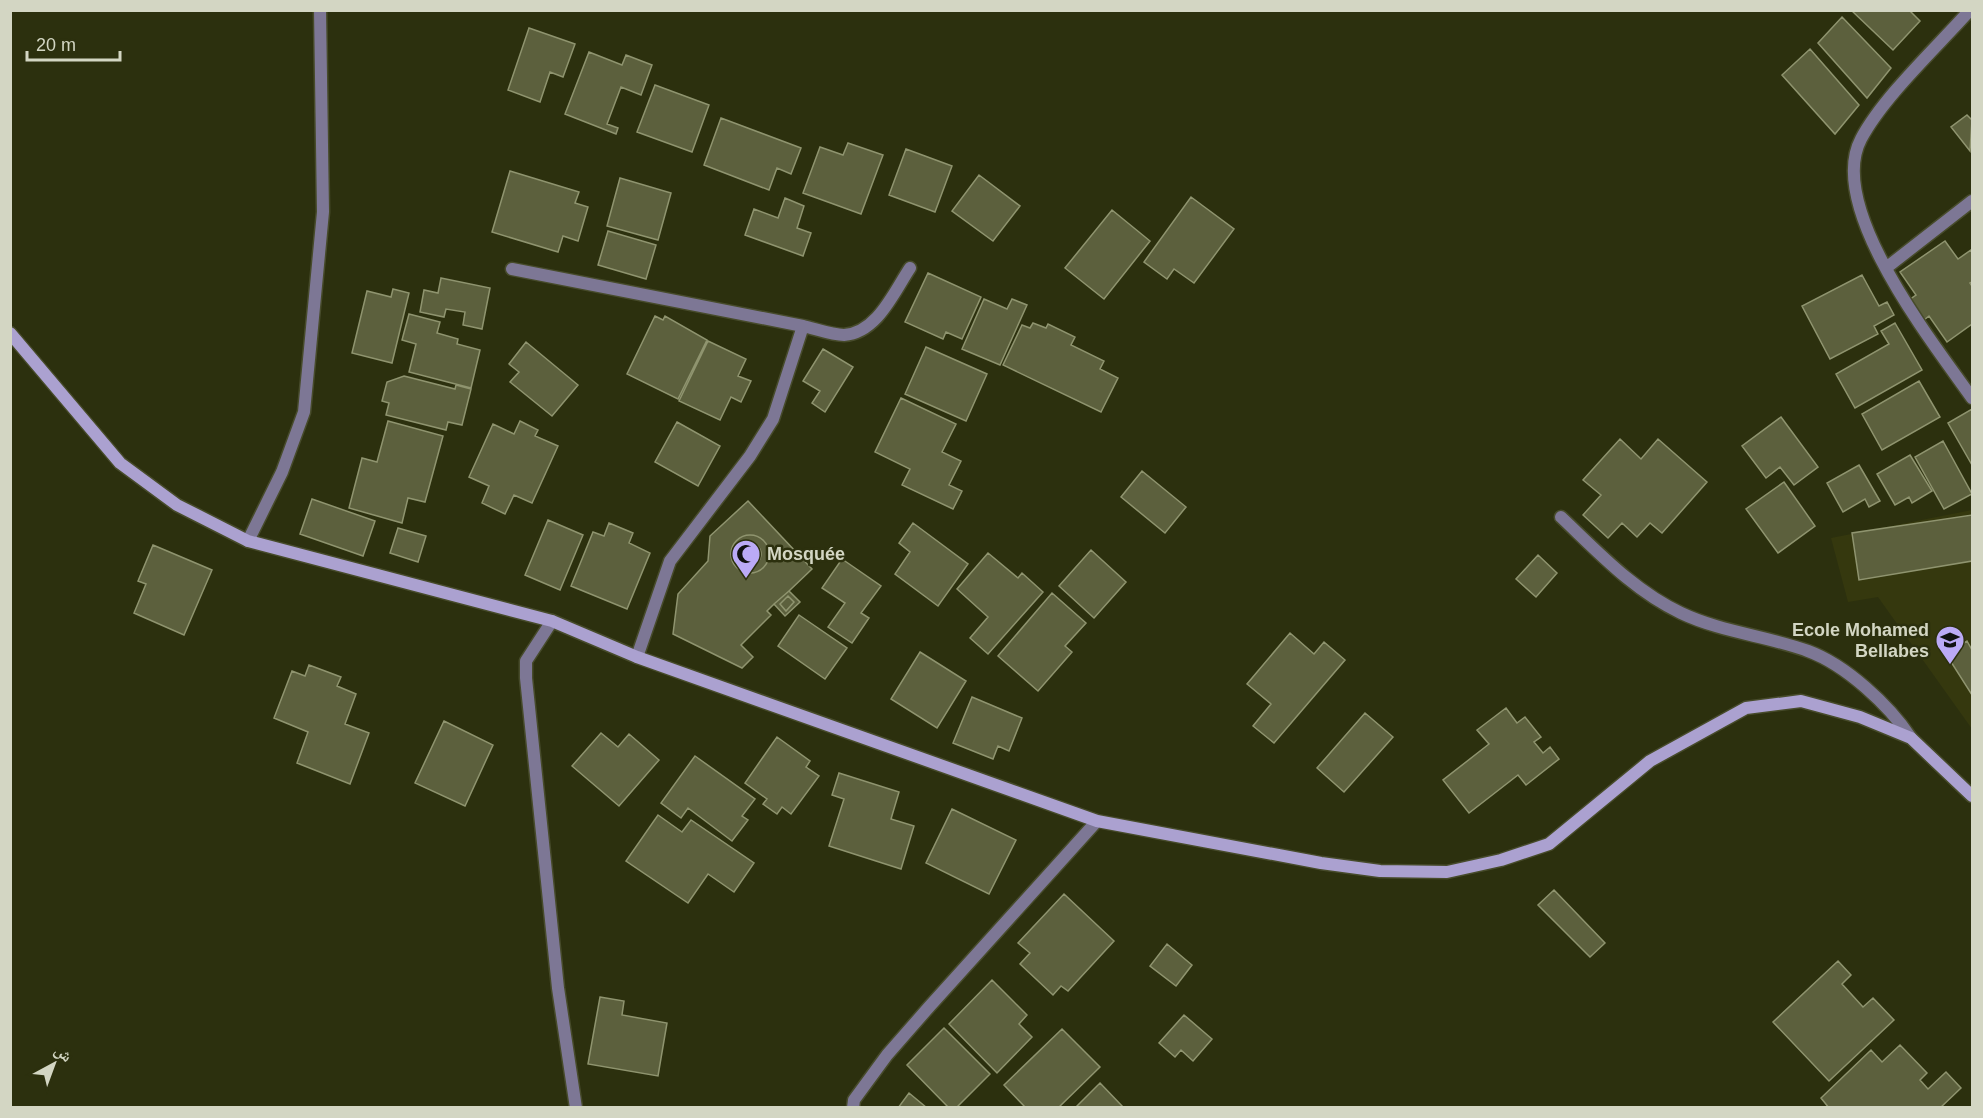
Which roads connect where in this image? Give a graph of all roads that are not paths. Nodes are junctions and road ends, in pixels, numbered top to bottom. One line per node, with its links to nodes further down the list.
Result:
1 (320, 10): 11 (street)
2 (1970, 10): 5 (street)
3 (1972, 201): 5 (street)
4 (910, 268): 7 (street)
5 (1886, 268): 9 (street)
6 (512, 269): 7 (street)
7 (803, 326): 13 (street)
8 (10, 333): 11 (main road)
9 (1972, 398)
10 (1561, 517): 14 (street)
11 (248, 541): 12 (main road)
12 (552, 621): 13 (main road); 17 (street)
13 (637, 657): 16 (main road)
14 (1911, 738): 15 (main road); 16 (main road)
15 (1972, 796)
16 (1097, 821): 18 (street)
17 (576, 1107)
18 (853, 1107)

